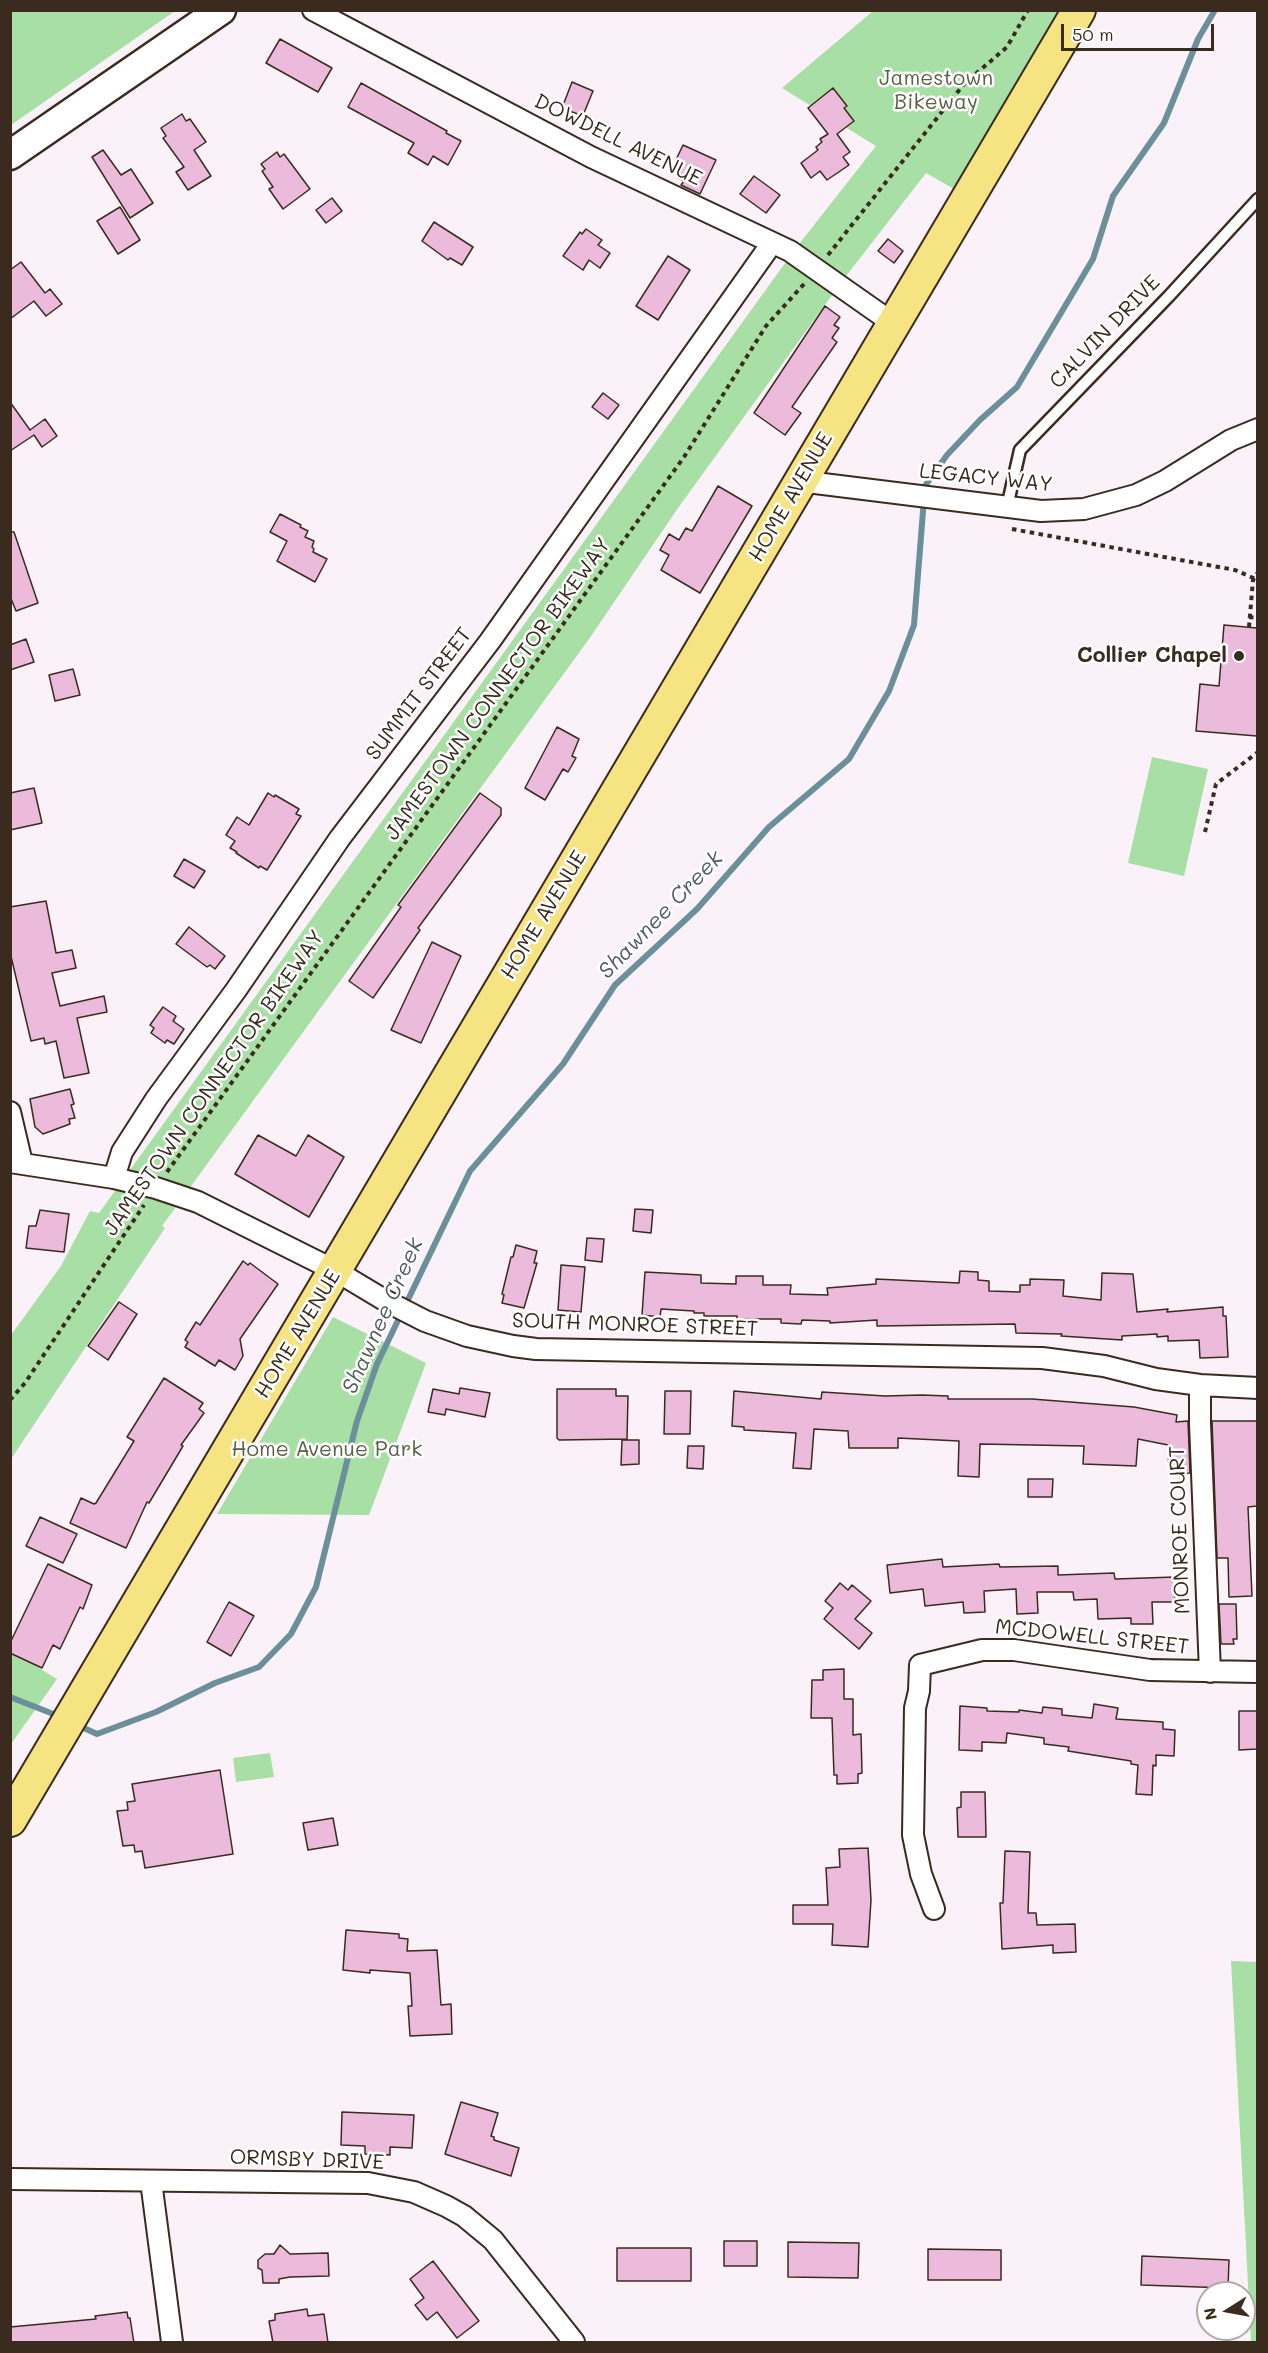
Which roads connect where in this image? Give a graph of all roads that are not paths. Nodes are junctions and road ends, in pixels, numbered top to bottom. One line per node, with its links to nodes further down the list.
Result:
1 (221, 10): 4 (street)
2 (313, 10): 6 (street, DOWDELL AVENUE)
3 (1079, 10): 7 (main road, HOME AVENUE)
4 (10, 155)
5 (1257, 199): 10 (lane, CALVIN DRIVE)
6 (772, 243): 7 (street, DOWDELL AVENUE); 13 (street, SUMMIT STREET)
7 (894, 324): 9 (main road, HOME AVENUE)
8 (1257, 429): 10 (street, LEGACY WAY)
9 (800, 481): 10 (street, LEGACY WAY); 14 (main road, HOME AVENUE)
10 (1007, 507)
11 (10, 1112): 12 (street)
12 (16, 1163): 13 (street, SOUTH MONROE STREET)
13 (114, 1178): 14 (street, SOUTH MONROE STREET)
14 (336, 1271): 15 (street, SOUTH MONROE STREET); 19 (main road, HOME AVENUE)
15 (1200, 1385): 16 (street, SOUTH MONROE STREET); 17 (street, MONROE COURT)
16 (1257, 1388)
17 (1210, 1672): 18 (street, MCDOWELL STREET); 20 (street, MCDOWELL STREET)
18 (1257, 1672)
19 (10, 1820)
20 (934, 1909)
21 (10, 2179): 22 (street, ORMSBY DRIVE)
22 (151, 2181): 23 (street); 24 (street, ORMSBY DRIVE)
23 (172, 2343)
24 (574, 2343)

